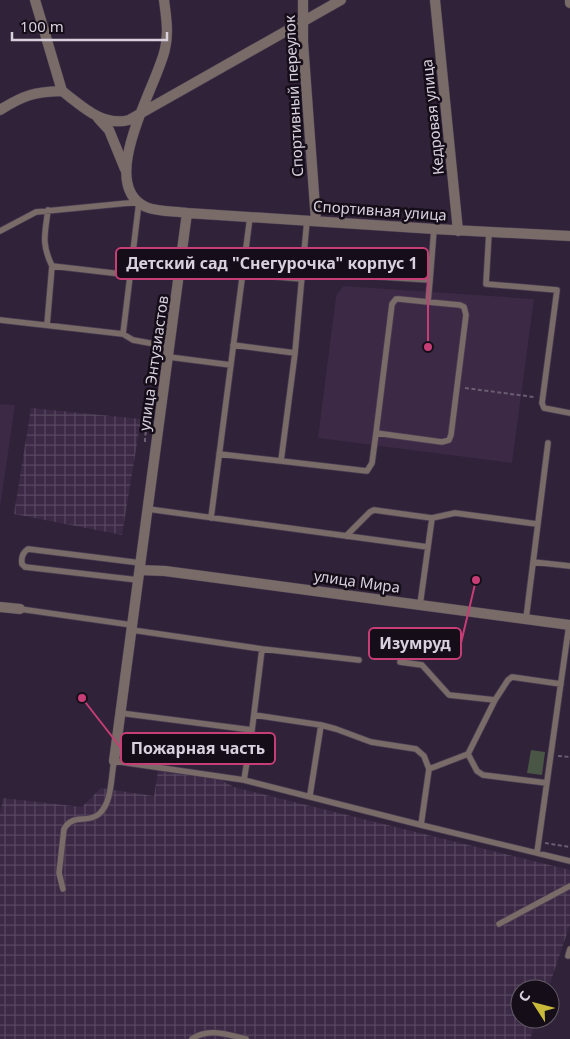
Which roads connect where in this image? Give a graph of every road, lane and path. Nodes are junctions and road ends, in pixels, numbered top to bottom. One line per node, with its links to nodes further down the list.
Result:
1 (35, 0): 7 (street)
2 (164, 0): 9 (street)
3 (303, 0): 6 (street, Спортивный переулок)
4 (341, 0): 6 (street)
5 (435, 0): 18 (street, Кедровая улица)
6 (303, 21): 9 (street); 16 (street, Спортивный переулок)
7 (62, 91): 8 (street); 10 (street)
8 (0, 110)
9 (140, 114): 10 (street); 11 (street)
10 (96, 116): 11 (street)
11 (127, 174): 12 (street)
12 (139, 202): 13 (lane); 14 (street); 25 (lane)
13 (48, 210): 19 (lane); 22 (lane)
14 (187, 213): 15 (street, Спортивная улица); 33 (street, улица Энтузиастов)
15 (250, 217): 16 (street, Спортивная улица); 24 (lane)
16 (311, 221): 17 (street, Спортивная улица); 23 (lane)
17 (434, 230): 18 (street, Спортивная улица); 27 (lane)
18 (458, 231): 20 (street, Спортивная улица)
19 (0, 232)
20 (489, 232): 21 (street, Спортивная улица); 38 (lane)
21 (570, 236)
22 (52, 266): 25 (lane); 30 (lane)
23 (303, 272): 26 (lane); 27 (lane)
24 (243, 274): 26 (lane); 32 (lane)
25 (130, 275): 31 (lane)
26 (302, 279): 34 (lane)
27 (430, 280): 28 (lane)
28 (428, 302): 36 (lane); 40 (lane)
29 (0, 320): 30 (lane)
30 (46, 325): 31 (lane)
31 (123, 334): 33 (lane)
32 (233, 345): 34 (lane); 35 (lane)
33 (170, 352): 35 (lane); 45 (street, улица Энтузиастов)
34 (295, 353): 44 (lane)
35 (231, 365): 43 (lane)
36 (458, 387): 38 (path); 40 (lane)
37 (153, 390): 42 (path)
38 (542, 398): 39 (lane)
39 (570, 413)
40 (376, 433): 44 (lane)
41 (548, 443): 48 (lane)
42 (146, 445)
43 (219, 454): 44 (lane); 46 (lane)
44 (281, 461)
45 (148, 509): 46 (lane); 53 (street, улица Энтузиастов)
46 (211, 518): 49 (lane)
47 (432, 518): 48 (lane); 49 (lane); 50 (lane)
48 (538, 524): 51 (lane)
49 (346, 536): 50 (lane)
50 (428, 547): 54 (lane)
51 (533, 562): 52 (lane); 57 (lane)
52 (570, 566)
53 (140, 571): 53 (lane); 54 (street, улица Мира); 59 (street, улица Энтузиастов)
54 (420, 605): 57 (street, улица Мира)
55 (0, 607): 56 (street)
56 (20, 609): 59 (lane)
57 (526, 619): 58 (street, улица Мира)
58 (570, 625): 63 (lane)
59 (132, 628): 60 (lane); 65 (street, улица Энтузиастов)
60 (262, 649): 61 (lane); 66 (lane)
61 (358, 660)
62 (400, 662): 64 (lane)
63 (561, 684): 64 (lane); 70 (lane)
64 (495, 700): 69 (lane)
65 (120, 713): 68 (lane); 72 (street, улица Энтузиастов)
66 (254, 715): 67 (lane); 68 (lane)
67 (321, 725): 73 (lane); 76 (lane)
68 (252, 730): 74 (lane)
69 (468, 754): 73 (lane); 75 (lane)
70 (551, 755): 71 (path); 75 (lane)
71 (570, 757)
72 (114, 761): 74 (lane); 83 (lane)
73 (429, 770): 77 (lane)
74 (244, 780): 76 (lane)
75 (547, 783): 78 (lane)
76 (310, 795): 77 (lane)
77 (421, 825): 80 (lane)
78 (539, 842): 79 (path); 80 (lane)
79 (570, 847)
80 (537, 853): 81 (lane)
81 (570, 861)
82 (570, 886): 84 (lane)
83 (63, 888)
84 (499, 924)
85 (570, 949): 86 (lane)
86 (568, 956)
87 (192, 1039): 88 (lane)
88 (246, 1039)

